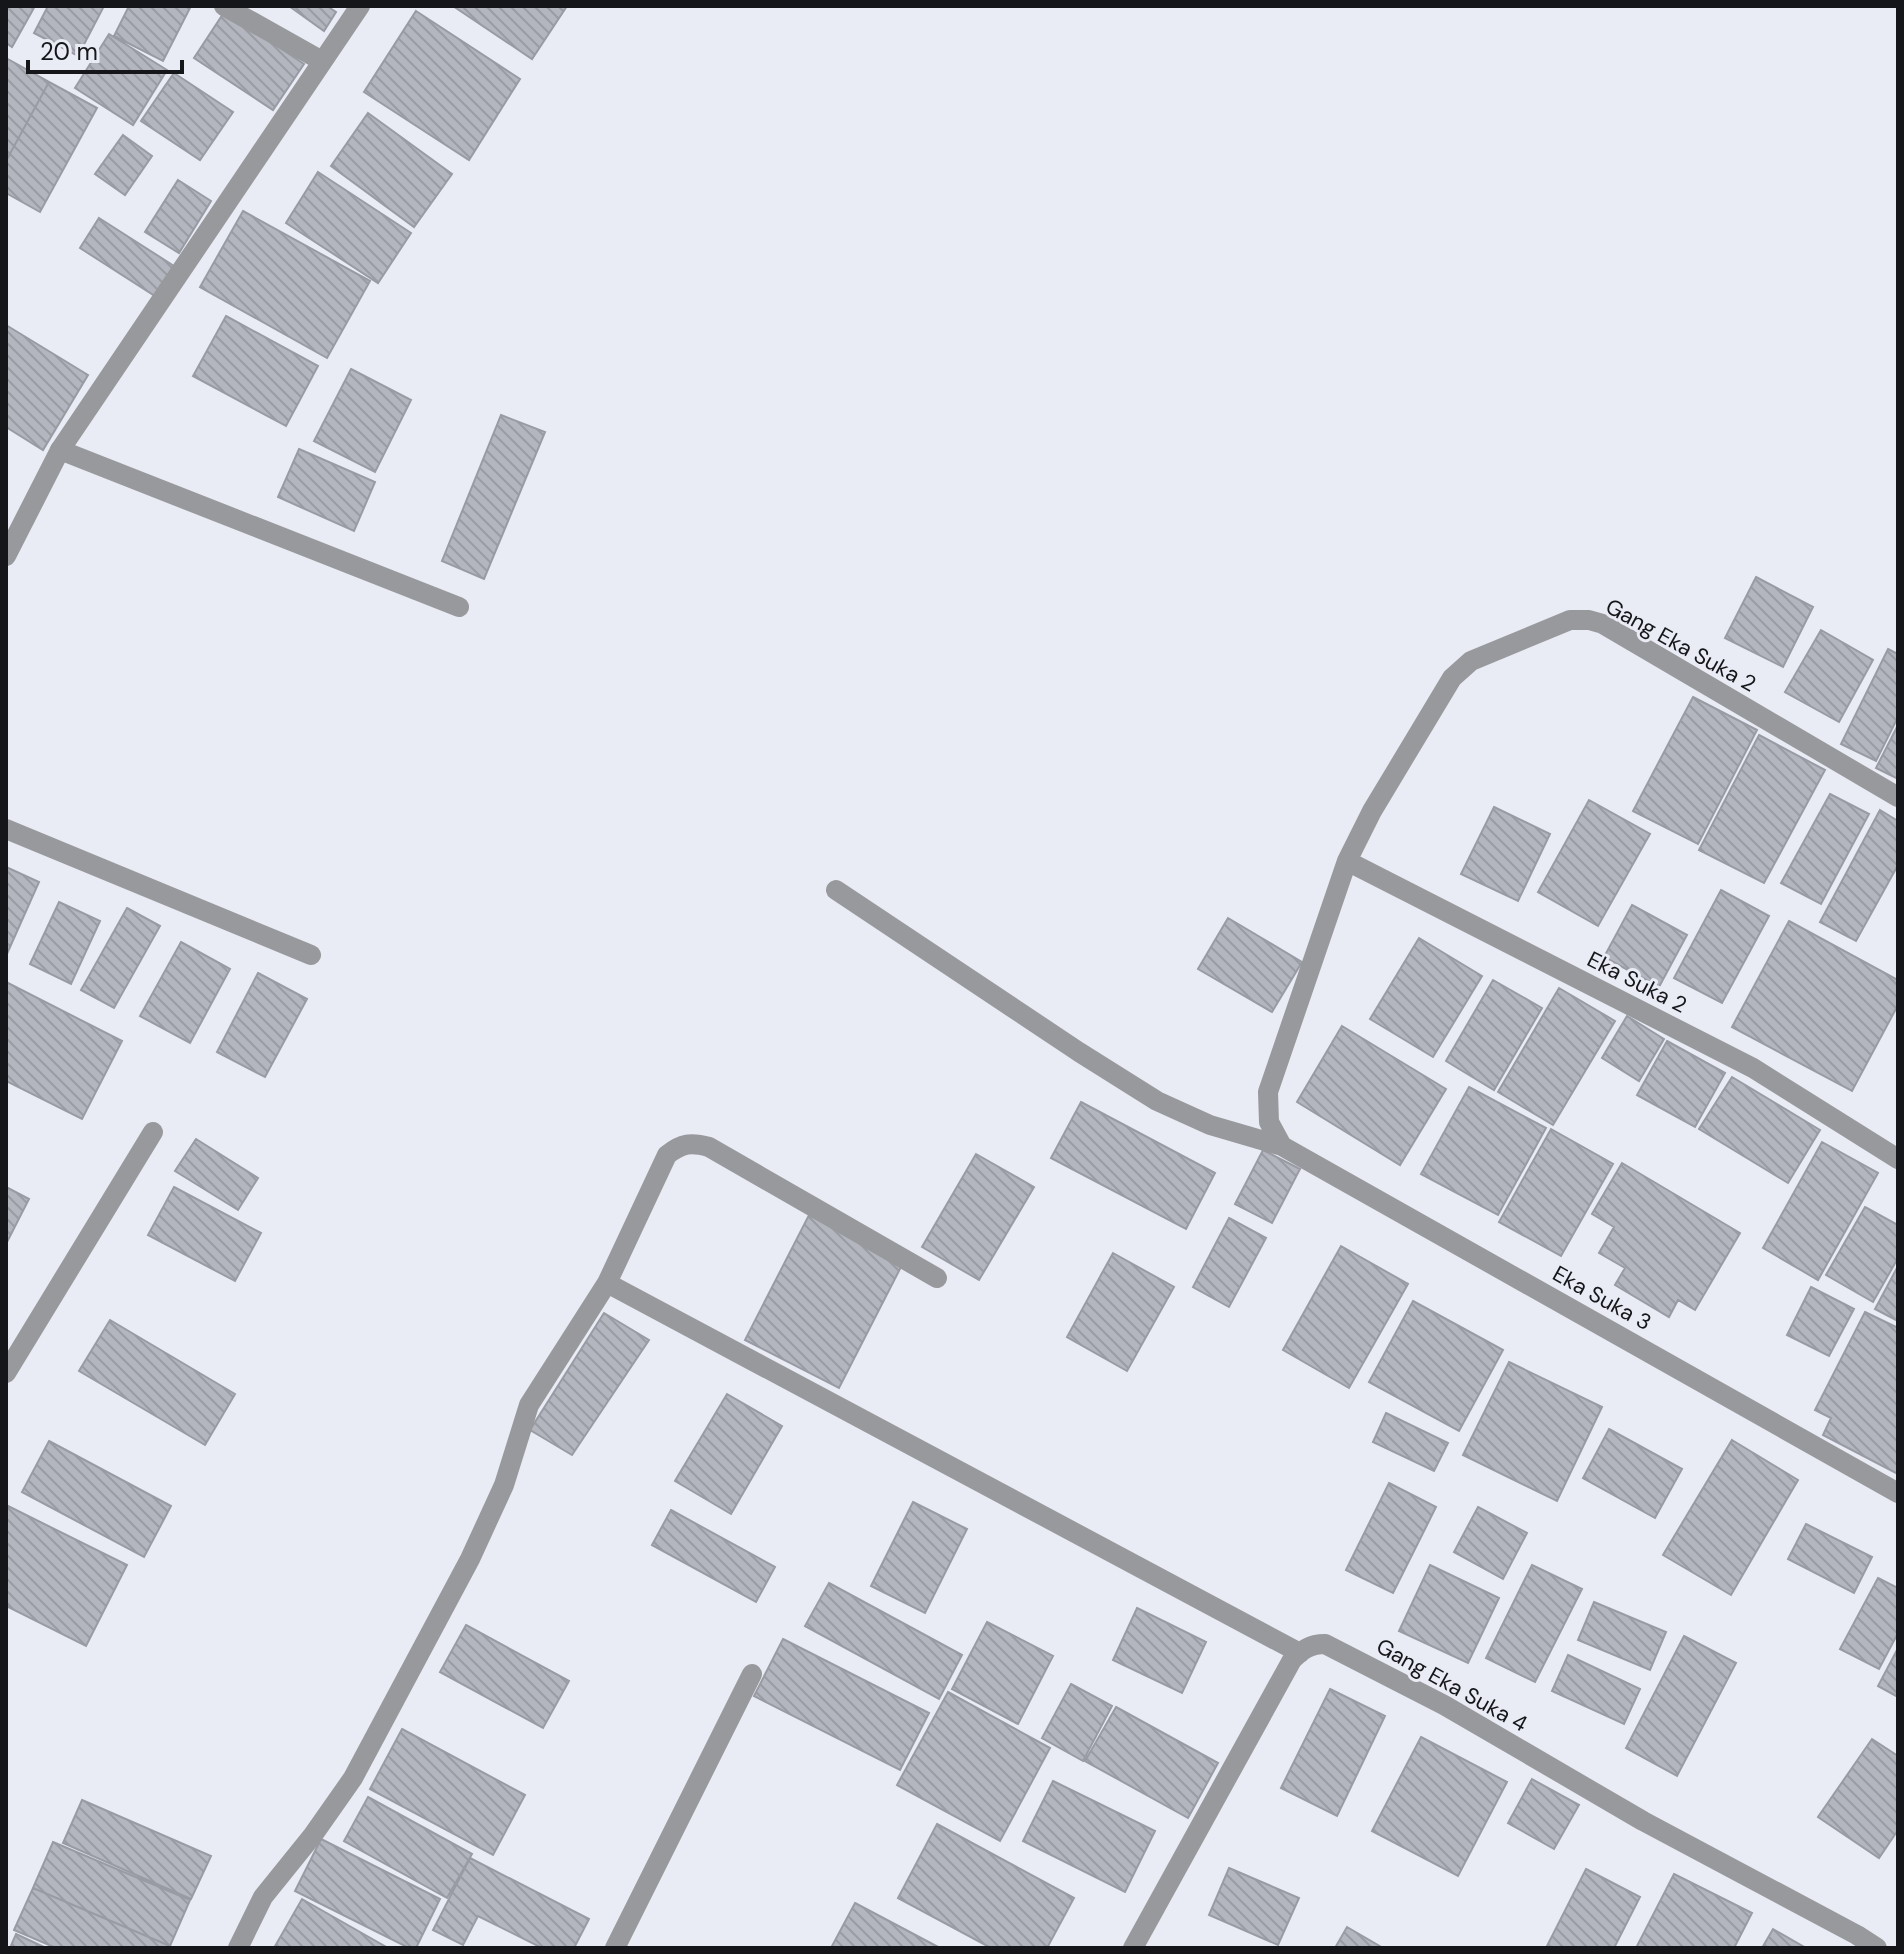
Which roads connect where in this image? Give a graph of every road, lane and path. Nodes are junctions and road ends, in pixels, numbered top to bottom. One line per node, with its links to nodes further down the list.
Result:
1 (224, 6): 3 (street)
2 (360, 6): 3 (street)
3 (322, 61): 4 (street)
4 (60, 450): 5 (street); 6 (street)
5 (6, 556)
6 (459, 607)
7 (1898, 797): 9 (street, Gang Eka Suka 2)
8 (6, 829): 11 (street)
9 (1347, 861): 13 (street, Gang Eka Suka 2); 14 (street, Eka Suka 2)
10 (836, 890): 13 (street, Eka Suka 3)
11 (311, 955)
12 (153, 1132): 17 (street)
13 (1282, 1146): 18 (street, Eka Suka 3)
14 (1898, 1159)
15 (937, 1278): 16 (street)
16 (607, 1283): 19 (street); 21 (street)
17 (6, 1373)
18 (1898, 1493)
19 (1300, 1653): 23 (street); 24 (street, Gang Eka Suka 4)
20 (752, 1674): 22 (street)
21 (238, 1948)
22 (615, 1948)
23 (1133, 1948)
24 (1877, 1948)

